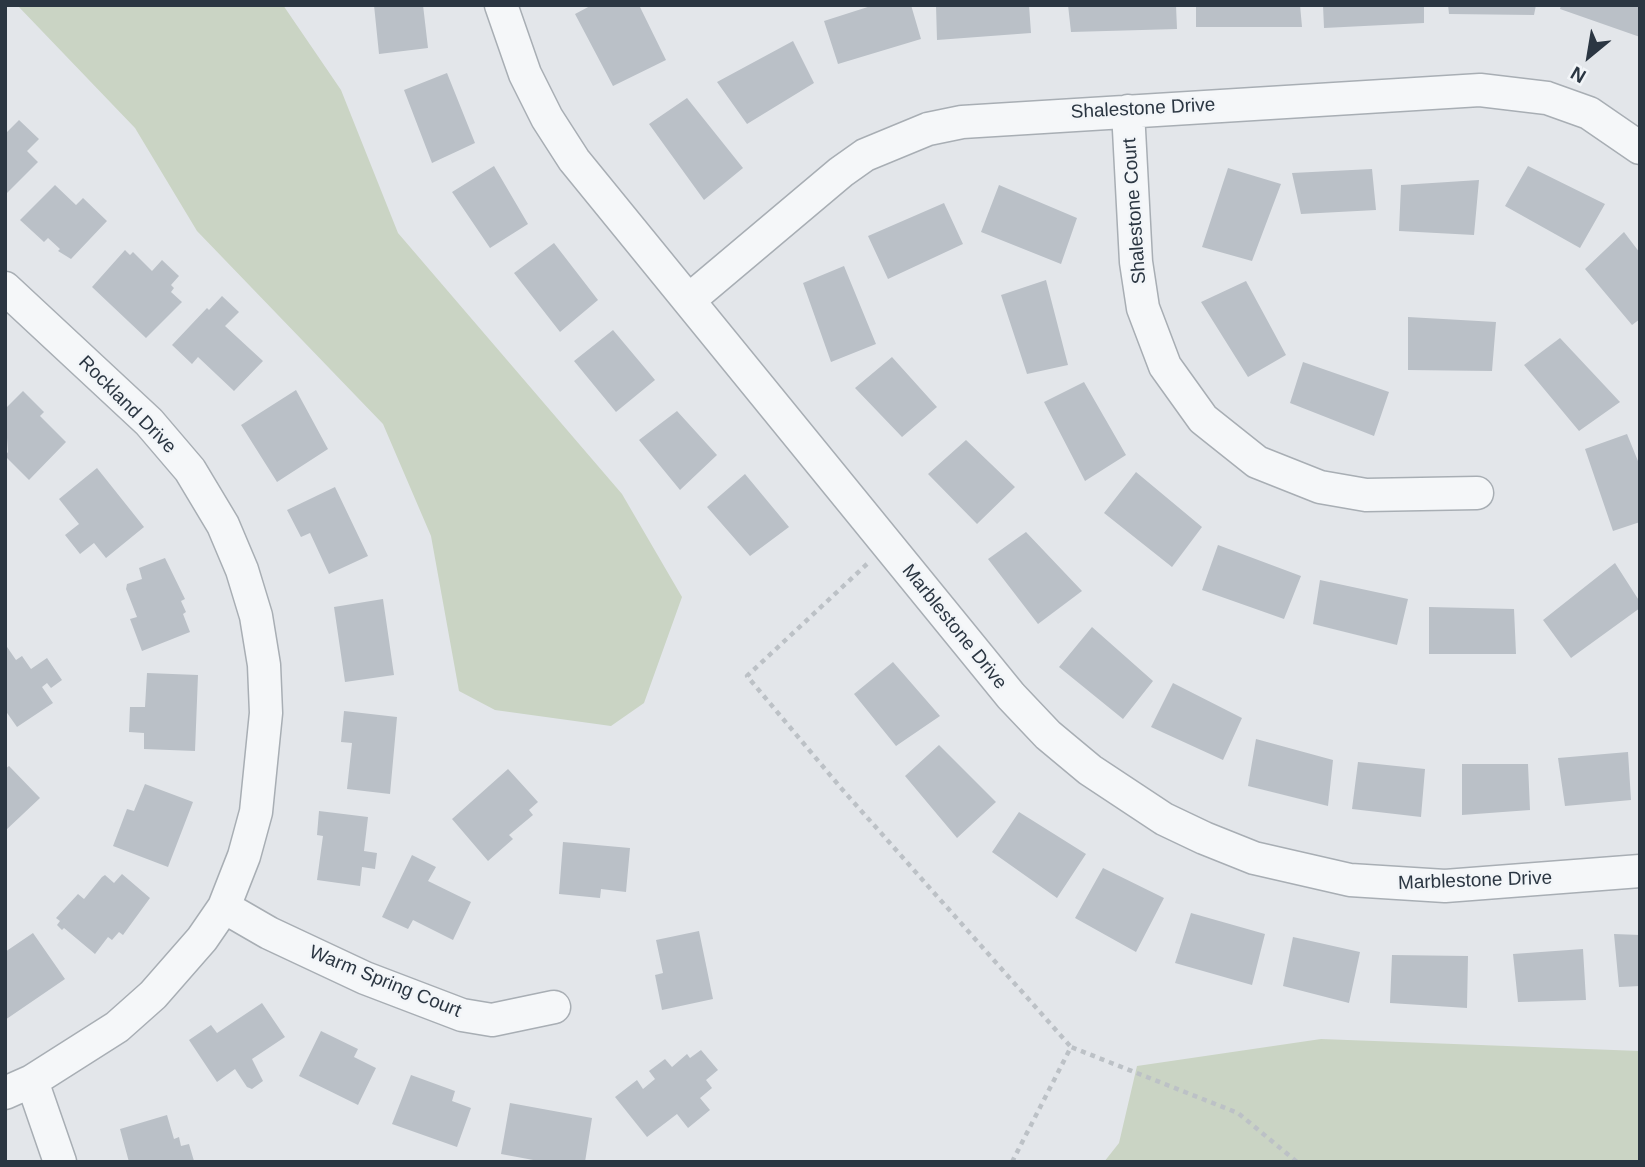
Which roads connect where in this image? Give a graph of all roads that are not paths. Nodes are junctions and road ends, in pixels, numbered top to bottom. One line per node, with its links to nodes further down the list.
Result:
1 (501, 5): 5 (street, Marblestone Drive)
2 (1128, 111): 3 (street, Shalestone Drive); 5 (street, Shalestone Drive); 6 (street, Shalestone Court)
3 (1640, 148)
4 (5, 288): 8 (street, Rockland Drive)
5 (689, 300): 7 (street, Marblestone Drive)
6 (1478, 493)
7 (1640, 872)
8 (224, 907): 9 (street, Warm Spring Court); 10 (street, Rockland Drive)
9 (554, 1007)
10 (19, 1087): 11 (street)
11 (60, 1162)

